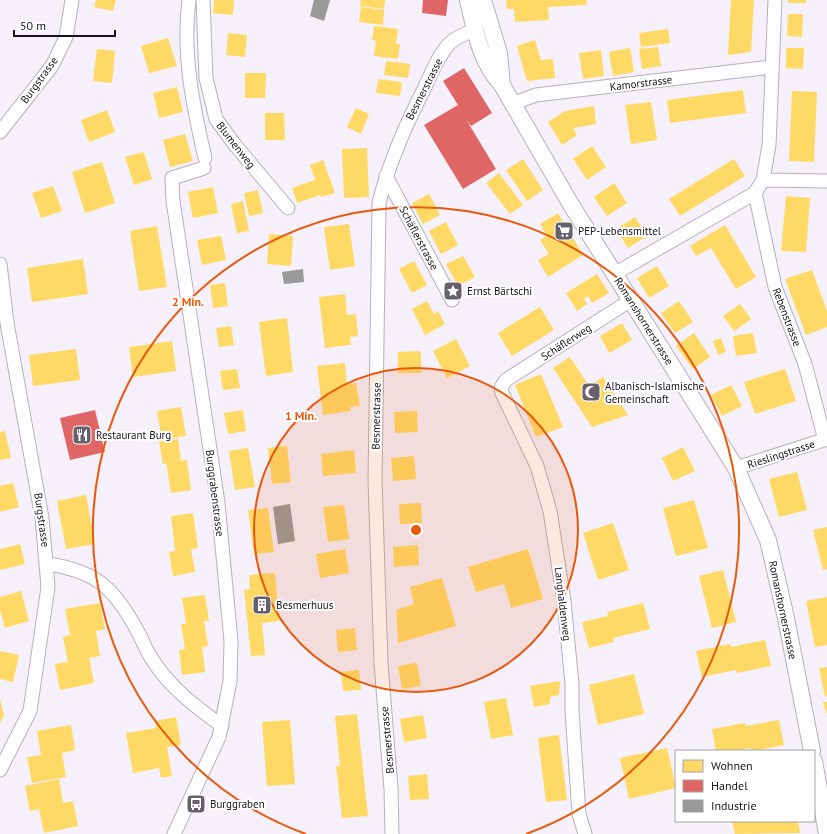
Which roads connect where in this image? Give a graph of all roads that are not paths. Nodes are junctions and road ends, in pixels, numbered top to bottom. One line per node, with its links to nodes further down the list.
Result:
1 (72, 0): 12 (street, Burgstrasse)
2 (189, 0): 26 (street, Burggrabenstrasse)
3 (203, 0): 17 (street, Blumenweg)
4 (468, 0): 8 (street, Romanshornerstrasse)
5 (483, 0): 7 (street, Romanshornerstrasse)
6 (775, 0): 9 (street)
7 (491, 24): 8 (street); 10 (street, Romanshornerstrasse)
8 (475, 30): 10 (street, Romanshornerstrasse); 13 (street, Besmerstrasse)
9 (771, 67): 11 (street, Kamorstrasse); 14 (street)
10 (502, 85): 11 (street, Romanshornerstrasse)
11 (512, 104): 19 (street, Romanshornerstrasse)
12 (0, 132)
13 (386, 176): 20 (street, Schäflerstrasse); 31 (street, Besmerstrasse)
14 (763, 180): 15 (street); 16 (street)
15 (827, 181)
16 (755, 193): 19 (street); 23 (street, Rebenstrasse)
17 (288, 208)
18 (0, 264): 25 (street, Burgstrasse)
19 (614, 274): 21 (street, Romanshornerstrasse)
20 (452, 300)
21 (631, 300): 22 (street, Schäflerweg); 24 (street, Romanshornerstrasse)
22 (502, 384): 32 (street, Langhaldenweg)
23 (826, 440): 24 (street, Rieslingstrasse)
24 (736, 468): 27 (street, Romanshornerstrasse)
25 (48, 564): 26 (street); 29 (street, Burgstrasse)
26 (222, 726): 30 (street, Burggrabenstrasse)
27 (812, 750)
28 (815, 767): 33 (street)
29 (0, 770)
30 (174, 834)
31 (392, 834)
32 (585, 834)
33 (827, 834)

